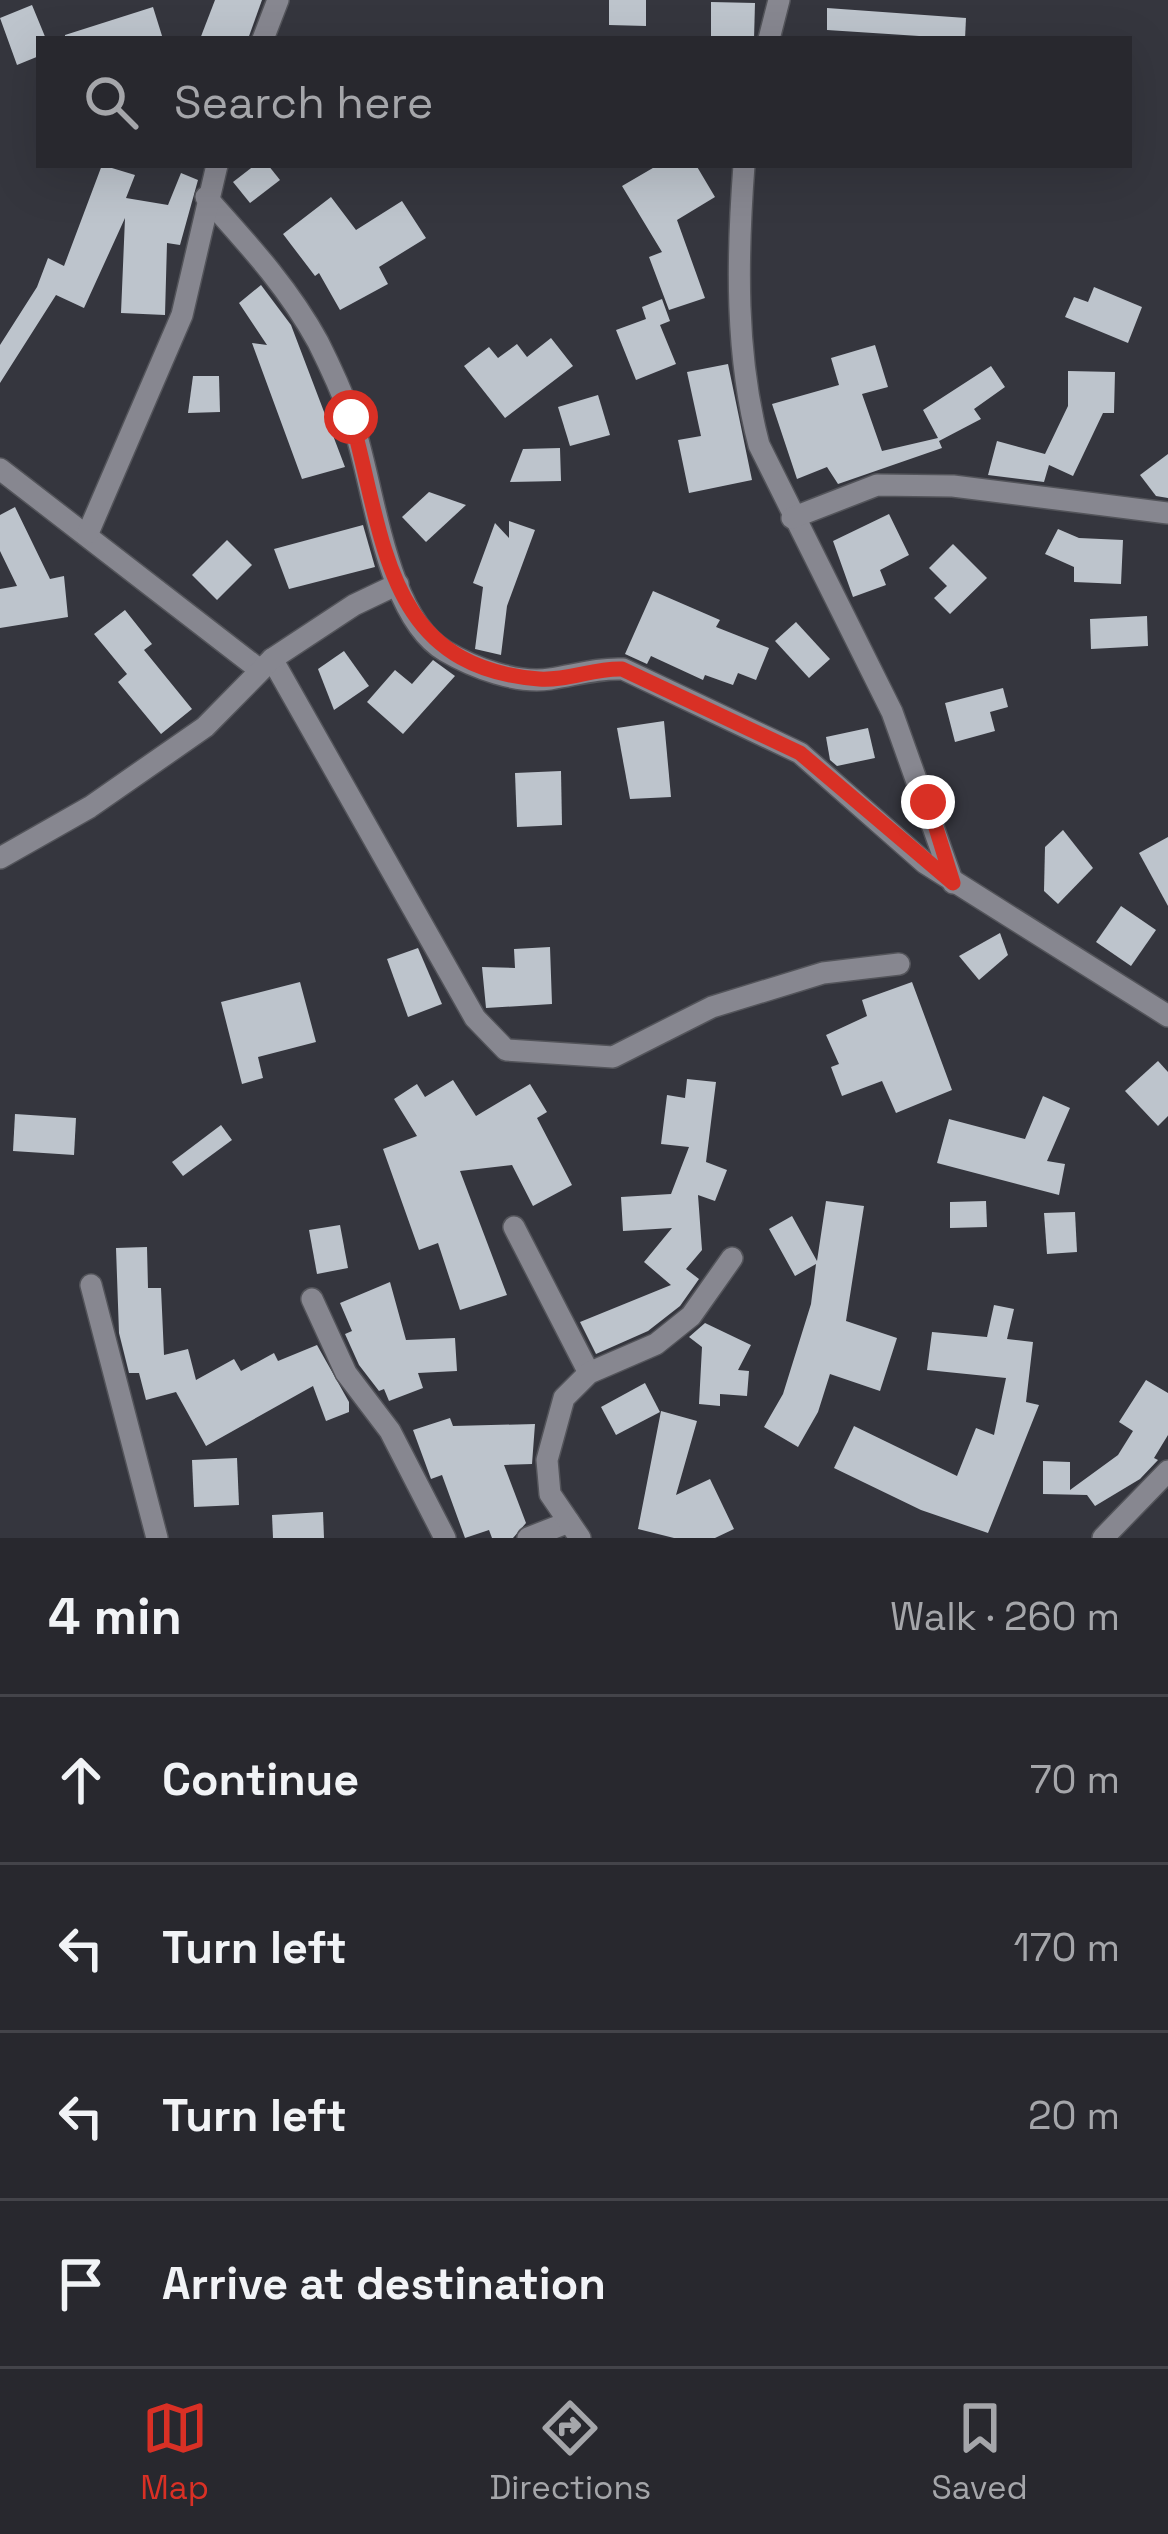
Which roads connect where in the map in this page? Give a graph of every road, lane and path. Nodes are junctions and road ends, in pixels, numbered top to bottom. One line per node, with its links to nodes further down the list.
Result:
1 (278, 0): 3 (street)
2 (779, 0): 4 (street)
3 (264, 36)
4 (770, 36)
5 (217, 168): 7 (street)
6 (744, 168): 10 (street)
7 (206, 197): 11 (street); 12 (street)
8 (0, 469): 11 (street)
9 (1168, 513): 10 (street)
10 (792, 518): 15 (street)
11 (88, 533): 13 (street)
12 (398, 584): 13 (street); 15 (street)
13 (266, 664): 14 (street); 16 (street)
14 (0, 858)
15 (953, 883): 17 (street)
16 (899, 964)
17 (1168, 1016)
18 (514, 1227): 22 (street)
19 (732, 1258): 22 (street)
20 (91, 1285): 25 (street)
21 (312, 1299): 26 (street)
22 (589, 1372): 24 (street)
23 (1168, 1472): 28 (street)
24 (574, 1530): 27 (street)
25 (157, 1538)
26 (445, 1538)
27 (528, 1538)
28 (1103, 1538)

